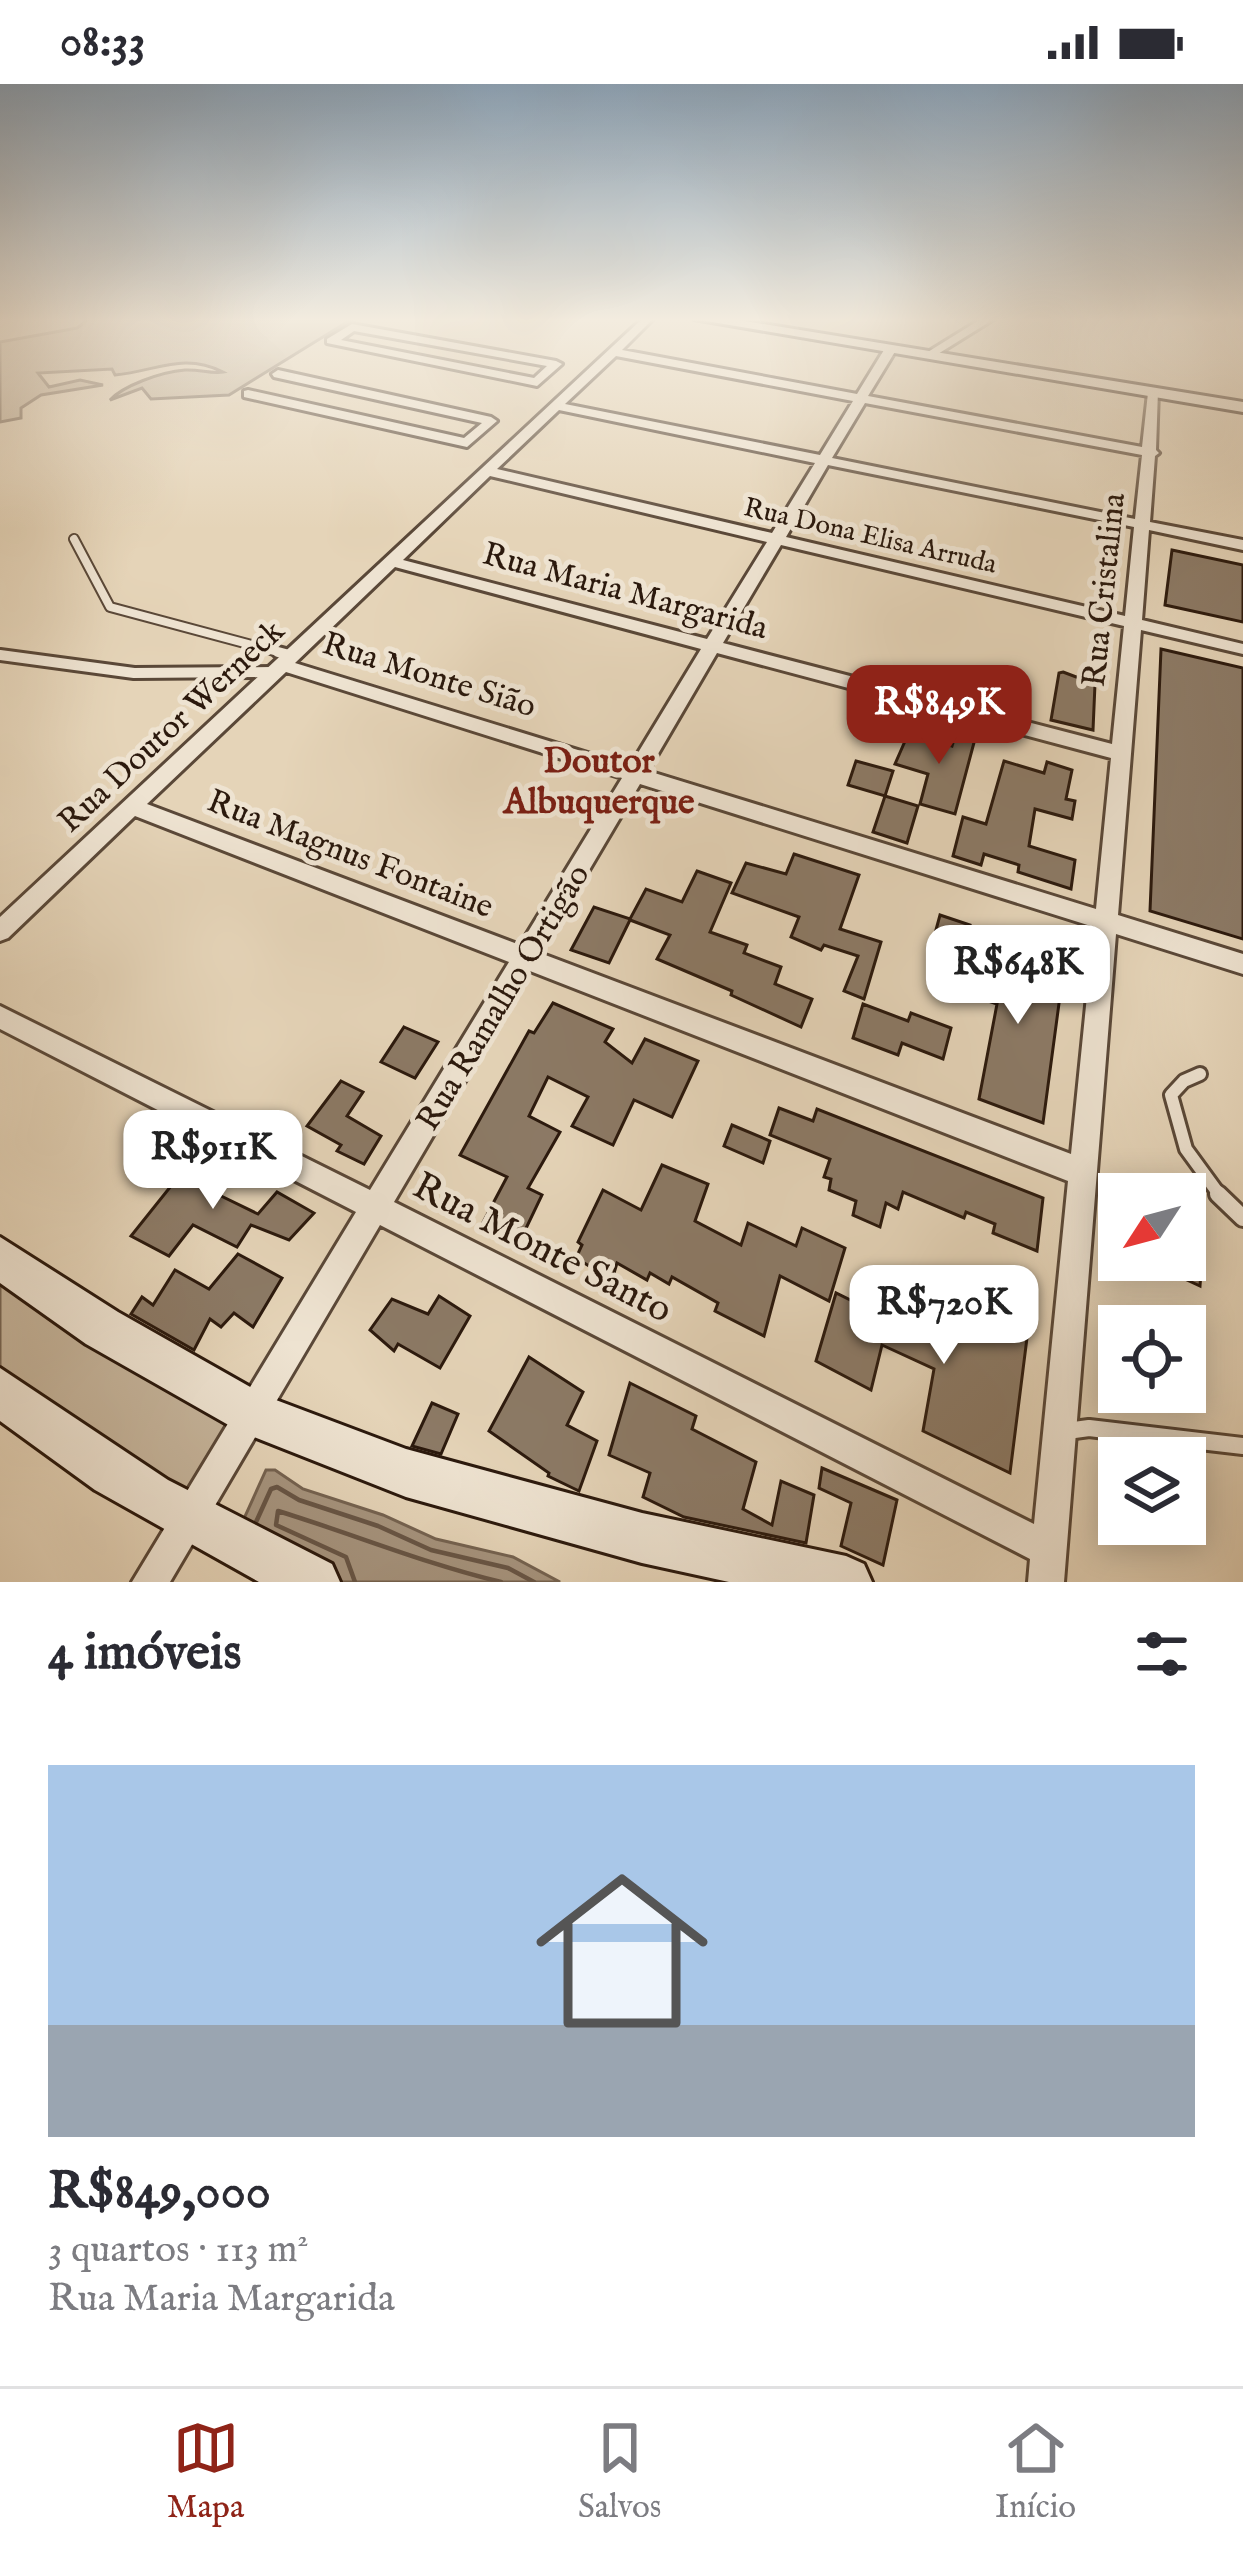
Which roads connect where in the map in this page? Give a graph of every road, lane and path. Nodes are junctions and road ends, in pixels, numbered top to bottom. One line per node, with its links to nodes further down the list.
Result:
1 (293, 389): 10 (street)
2 (341, 389): 13 (street)
3 (574, 389): 11 (street, Rua Doutor Werneck)
4 (812, 389): 9 (street)
5 (866, 389): 9 (street, Rua Ramalho Ortigão)
6 (1129, 389): 7 (street)
7 (1154, 393): 12 (street); 15 (street, Rua Cristalina)
8 (248, 394): 10 (street)
9 (861, 398): 15 (street); 16 (street, Rua Ramalho Ortigão)
10 (277, 400): 13 (street)
11 (556, 406): 14 (street, Rua Doutor Werneck); 16 (street)
12 (1243, 407)
13 (481, 430): 14 (street)
14 (521, 439): 17 (street, Rua Doutor Werneck)
15 (1152, 453): 18 (street, Rua Cristalina)
16 (824, 460): 18 (street); 20 (street, Rua Ramalho Ortigão)
17 (487, 471): 20 (street, Rua Dona Elisa Arruda); 22 (street, Rua Doutor Werneck)
18 (1144, 525): 21 (street); 23 (street, Rua Cristalina)
19 (74, 539): 27 (lane)
20 (777, 540): 23 (street, Rua Dona Elisa Arruda); 24 (street, Rua Ramalho Ortigão)
21 (1243, 545)
22 (390, 561): 24 (street, Rua Maria Margarida); 27 (street, Rua Doutor Werneck)
23 (1135, 624): 25 (street, Rua Dona Elisa Arruda); 28 (street, Rua Cristalina)
24 (713, 646): 28 (street, Rua Maria Margarida); 29 (street, Rua Ramalho Ortigão)
25 (1243, 649)
26 (0, 655): 27 (lane)
27 (284, 664): 29 (street, Rua Monte Sião); 30 (street, Rua Doutor Werneck)
28 (1123, 754): 31 (street, Rua Cristalina)
29 (638, 776): 31 (street, Rua Monte Sião); 33 (street, Rua Ramalho Ortigão)
30 (130, 806): 32 (street, Rua Doutor Werneck); 33 (street, Rua Magnus Fontaine)
31 (1107, 921): 34 (street, Rua Monte Sião); 37 (street, Rua Cristalina)
32 (0, 931)
33 (527, 959): 37 (street, Rua Magnus Fontaine); 38 (street, Rua Ramalho Ortigão)
34 (1243, 964)
35 (0, 1017): 38 (street, Rua Monte Santo)
36 (1200, 1074): 39 (lane)
37 (1084, 1173): 43 (street, Rua Cristalina)
38 (378, 1209): 42 (street, Rua Ramalho Ortigão); 46 (street, Rua Monte Santo)
39 (1243, 1218)
40 (0, 1258): 42 (street)
41 (0, 1391): 45 (street)
42 (251, 1411): 45 (street, Rua Ramalho Ortigão); 49 (street)
43 (1060, 1432): 44 (lane); 46 (street, Rua Cristalina)
44 (1243, 1446)
45 (189, 1522): 47 (street, Rua Ramalho Ortigão); 48 (street)
46 (1049, 1550): 50 (street, Rua Cristalina)
47 (150, 1582)
48 (314, 1582)
49 (846, 1582)
50 (1046, 1582)

